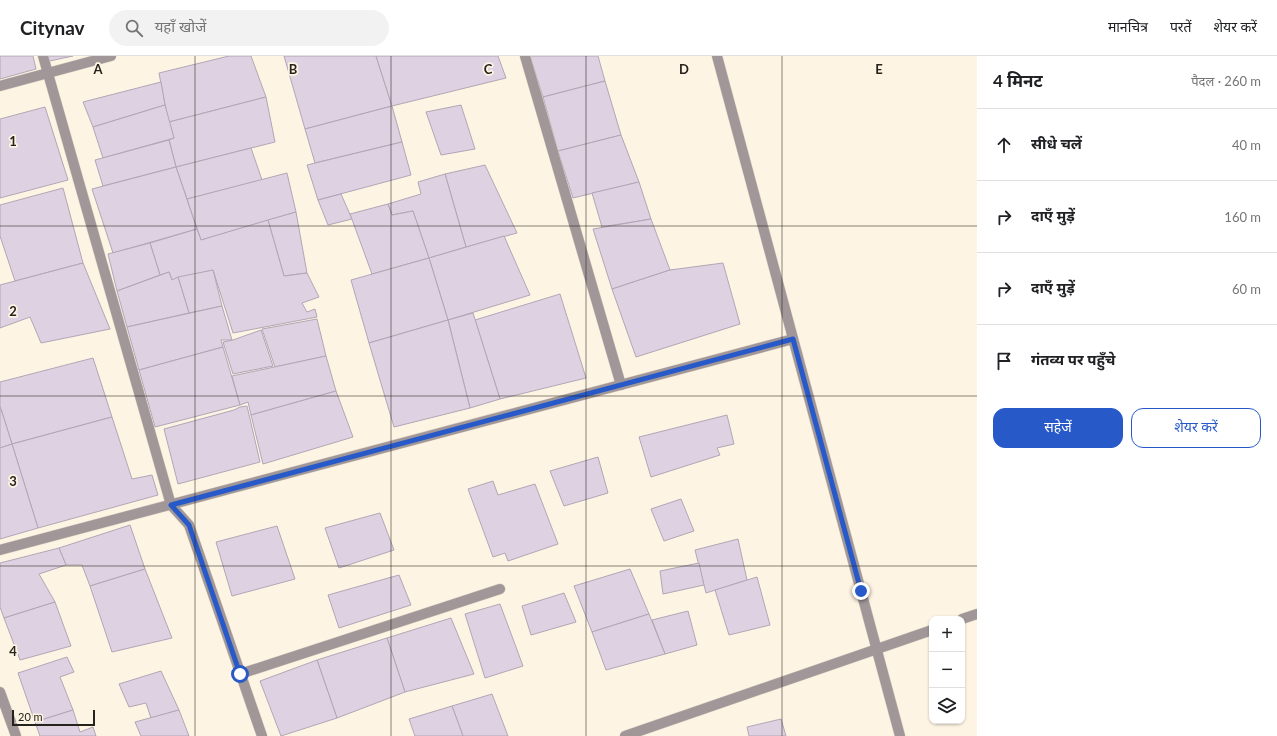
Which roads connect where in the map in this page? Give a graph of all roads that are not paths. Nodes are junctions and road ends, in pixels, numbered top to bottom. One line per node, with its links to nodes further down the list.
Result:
1 (43, 56): 5 (street)
2 (111, 56): 5 (street)
3 (525, 56): 8 (street)
4 (717, 56): 7 (street)
5 (48, 72): 6 (street); 9 (street)
6 (0, 86)
7 (793, 339): 8 (street); 15 (street)
8 (621, 385): 9 (street)
9 (171, 505): 10 (street); 16 (street)
10 (0, 550)
11 (500, 589): 16 (street)
12 (977, 614): 13 (street)
13 (965, 618)
14 (929, 631): 15 (street)
15 (876, 650): 20 (street); 21 (street)
16 (240, 674): 19 (street)
17 (0, 692): 18 (street)
18 (16, 736)
19 (262, 736)
20 (625, 736)
21 (900, 736)

